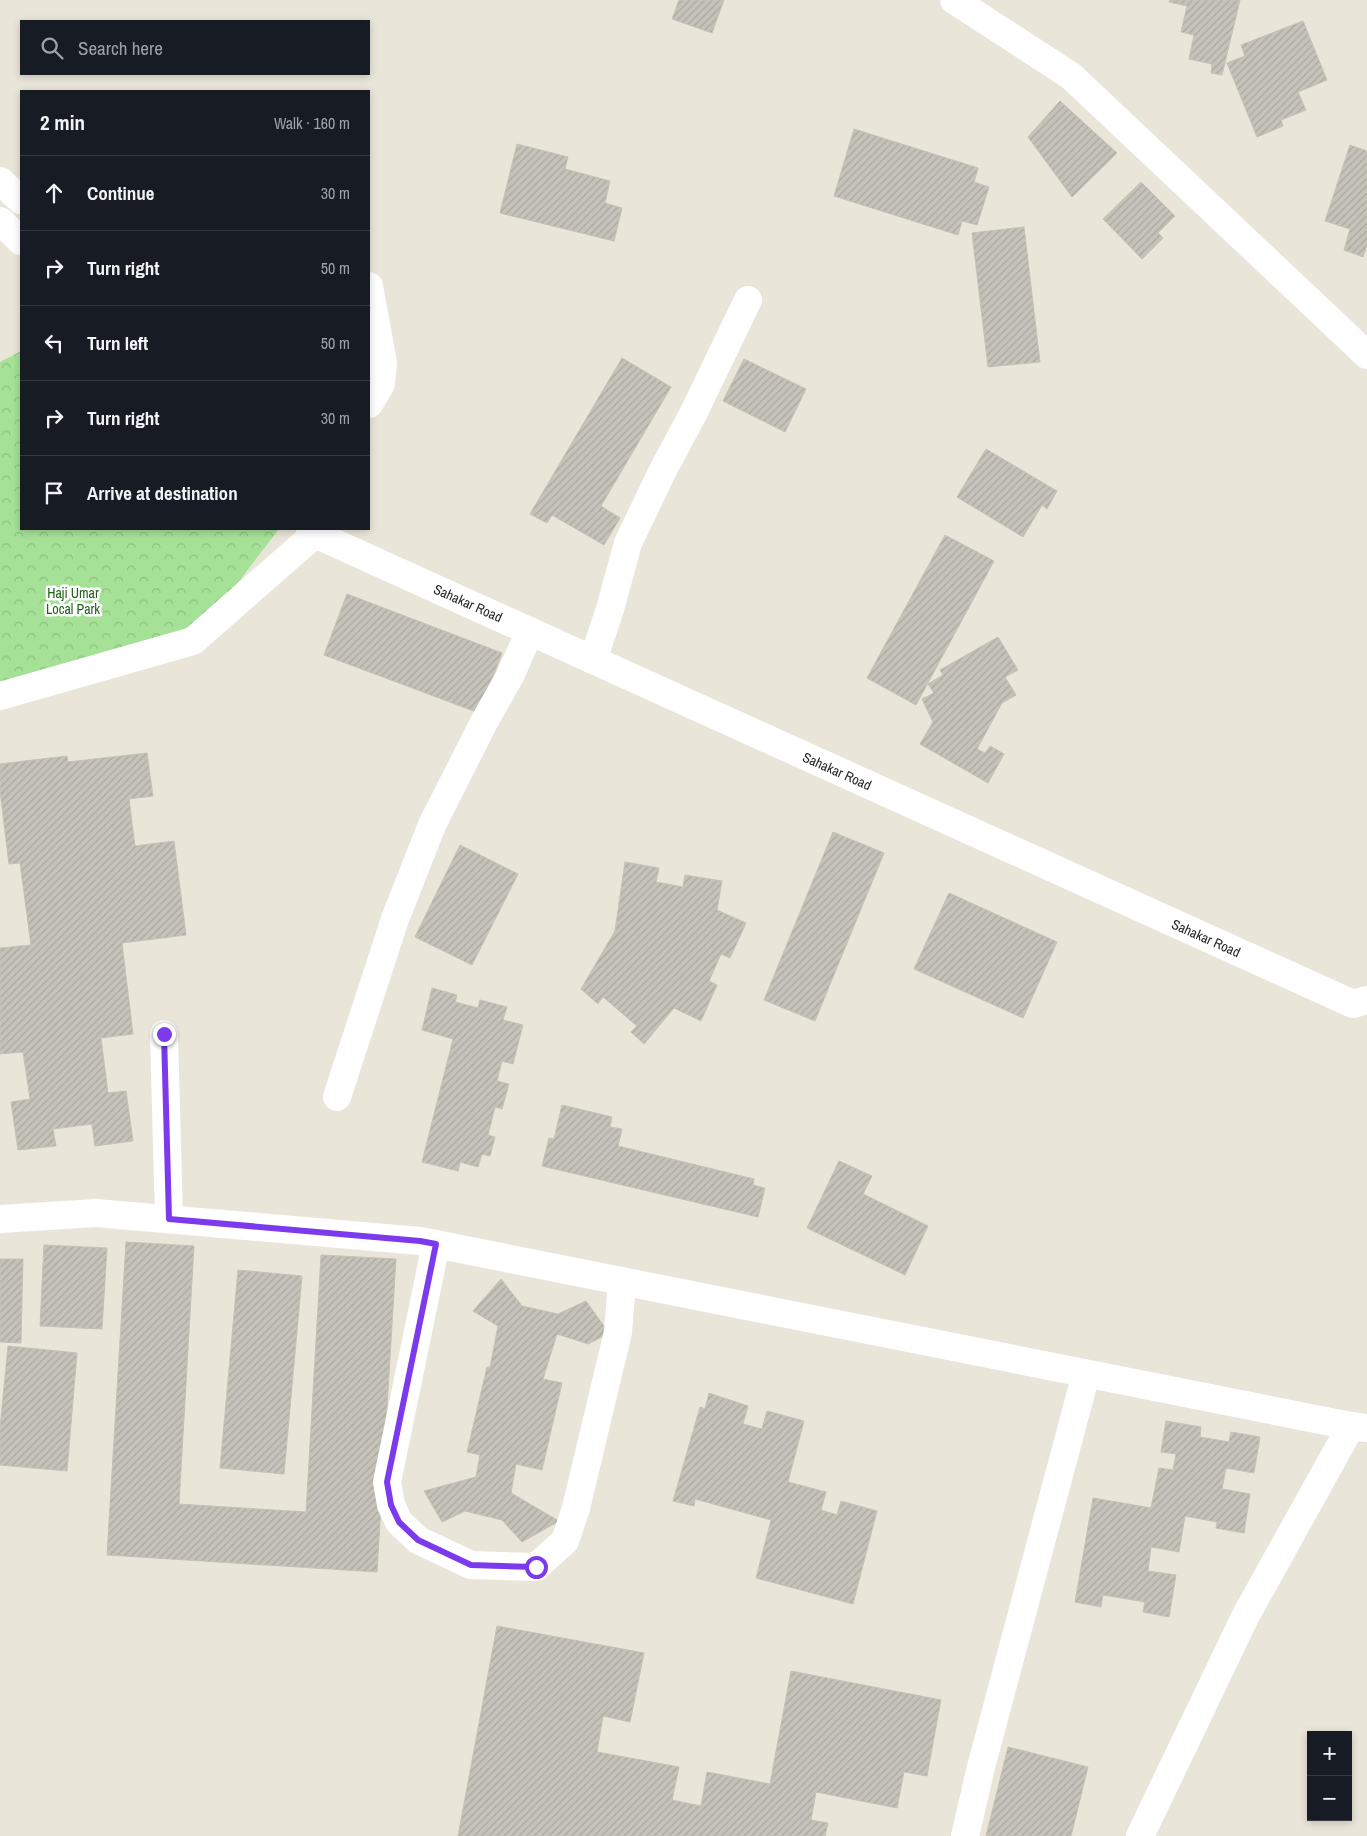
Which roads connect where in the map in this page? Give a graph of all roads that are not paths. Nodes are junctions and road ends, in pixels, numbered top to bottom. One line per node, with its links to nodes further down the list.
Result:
1 (954, 0): 6 (street)
2 (0, 181): 3 (street)
3 (20, 199)
4 (370, 292): 7 (street)
5 (748, 300): 10 (street)
6 (1367, 355)
7 (370, 402)
8 (313, 531): 9 (street, Sahakar Road); 11 (street)
9 (530, 631): 10 (street, Sahakar Road); 14 (street)
10 (593, 660): 12 (street, Sahakar Road)
11 (0, 696)
12 (1367, 1000)
13 (164, 1034): 16 (street)
14 (336, 1098)
15 (0, 1219): 16 (street)
16 (169, 1219): 17 (street)
17 (436, 1244): 18 (street); 18 (street)
18 (622, 1281): 19 (street)
19 (1086, 1374): 20 (street); 21 (street)
20 (1359, 1427): 22 (street)
21 (965, 1836)
22 (1140, 1836)

